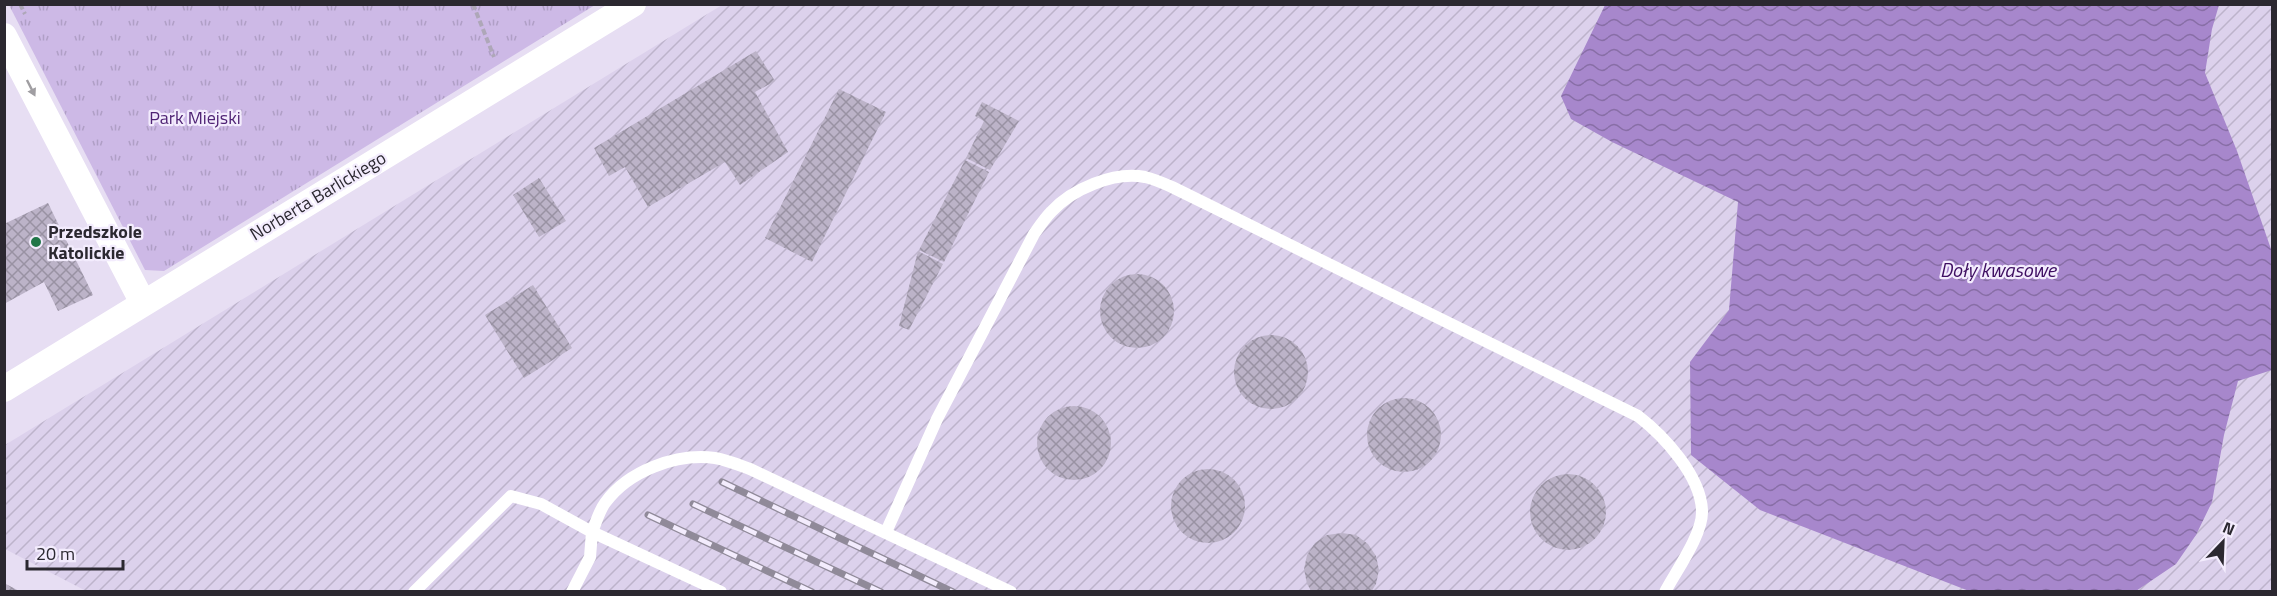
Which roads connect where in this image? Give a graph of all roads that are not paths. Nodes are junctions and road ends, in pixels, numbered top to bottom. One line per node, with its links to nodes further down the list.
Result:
1 (633, 4): 3 (street, Norberta Barlickiego)
2 (4, 36): 3 (street, one-way to 3)
3 (143, 303): 4 (street, Norberta Barlickiego)
4 (4, 388)
5 (592, 532): 6 (lane); 7 (lane); 8 (lane); 9 (lane)
6 (886, 532): 10 (lane); 11 (lane)
7 (414, 591)
8 (572, 591)
9 (721, 591)
10 (1011, 591)
11 (1667, 591)

